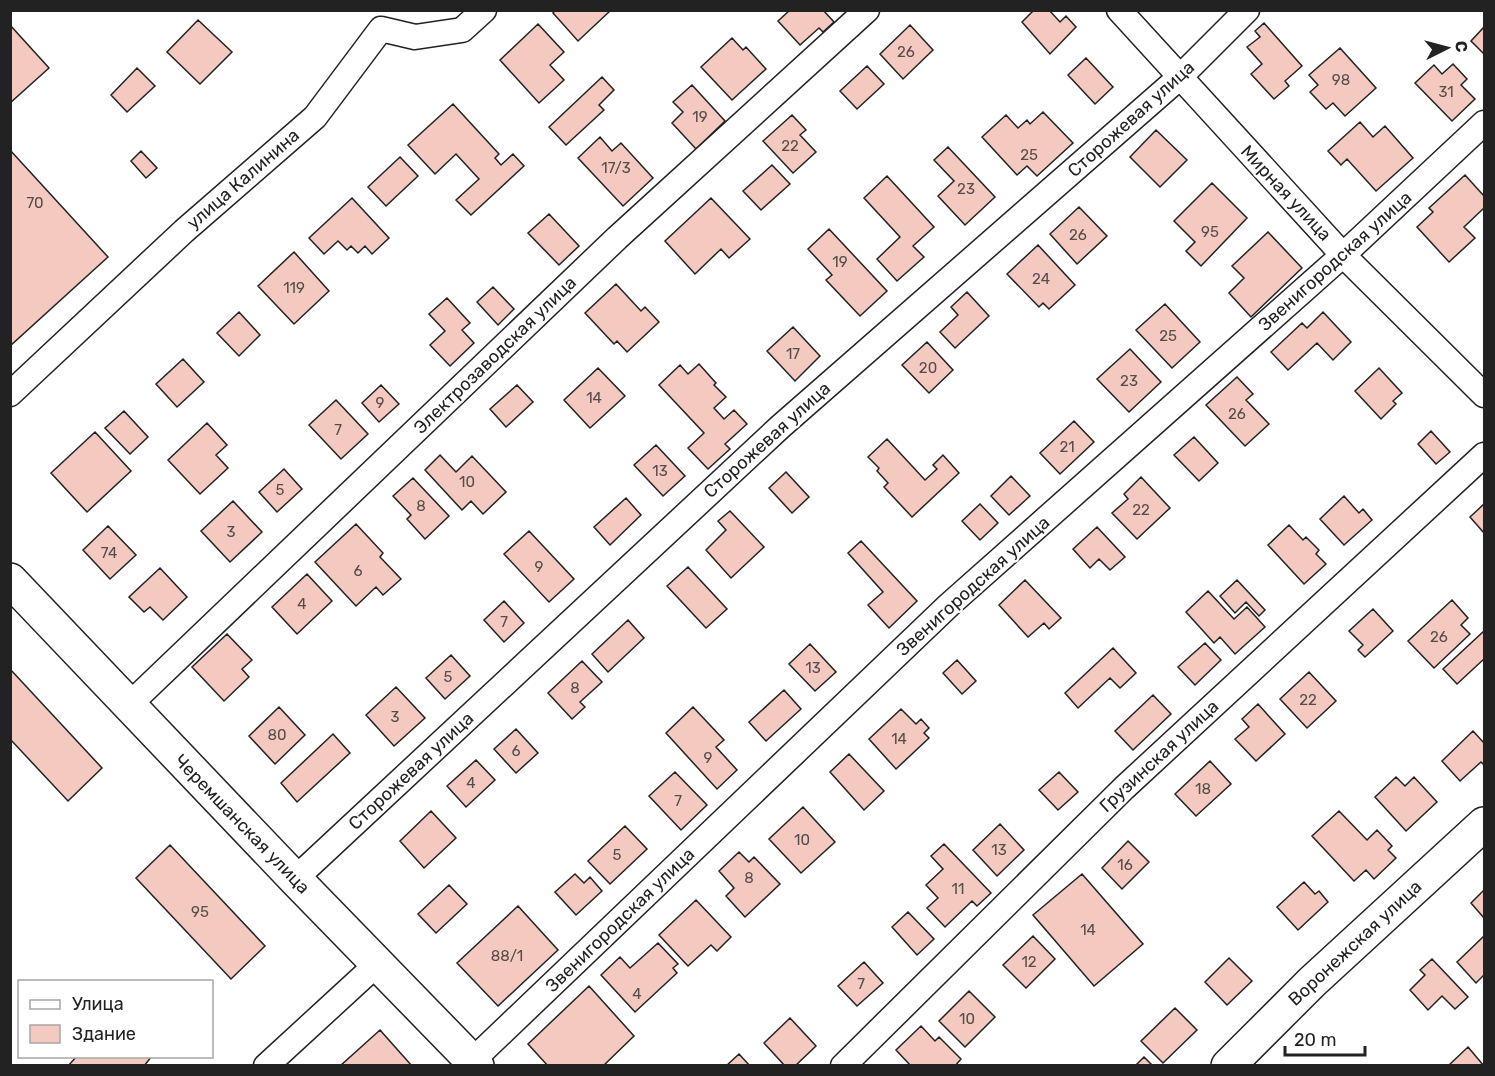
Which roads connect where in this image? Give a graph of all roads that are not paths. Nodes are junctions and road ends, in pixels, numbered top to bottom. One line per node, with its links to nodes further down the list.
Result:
1 (484, 10): 8 (street, улица Калинина)
2 (867, 10): 12 (street, Электрозаводская улица)
3 (1119, 10): 5 (street, Мирная улица)
4 (1247, 10): 5 (street, Сторожевая улица)
5 (1180, 77): 7 (street, Мирная улица); 14 (street, Сторожевая улица)
6 (1485, 123): 7 (street, Звенигородская улица)
7 (1343, 255): 9 (street, Мирная улица); 16 (street, Звенигородская улица)
8 (10, 394)
9 (1485, 395)
10 (1485, 455): 18 (street, Грузинская улица)
11 (14, 591): 12 (street, Черемшанская улица)
12 (129, 705): 14 (street, Черемшанская улица)
13 (1485, 824): 19 (street, Воронежская улица)
14 (295, 879): 15 (street, Черемшанская улица)
15 (377, 964): 16 (street, Черемшанская улица); 17 (street)
16 (475, 1063)
17 (266, 1065)
18 (843, 1065)
19 (1228, 1065)

